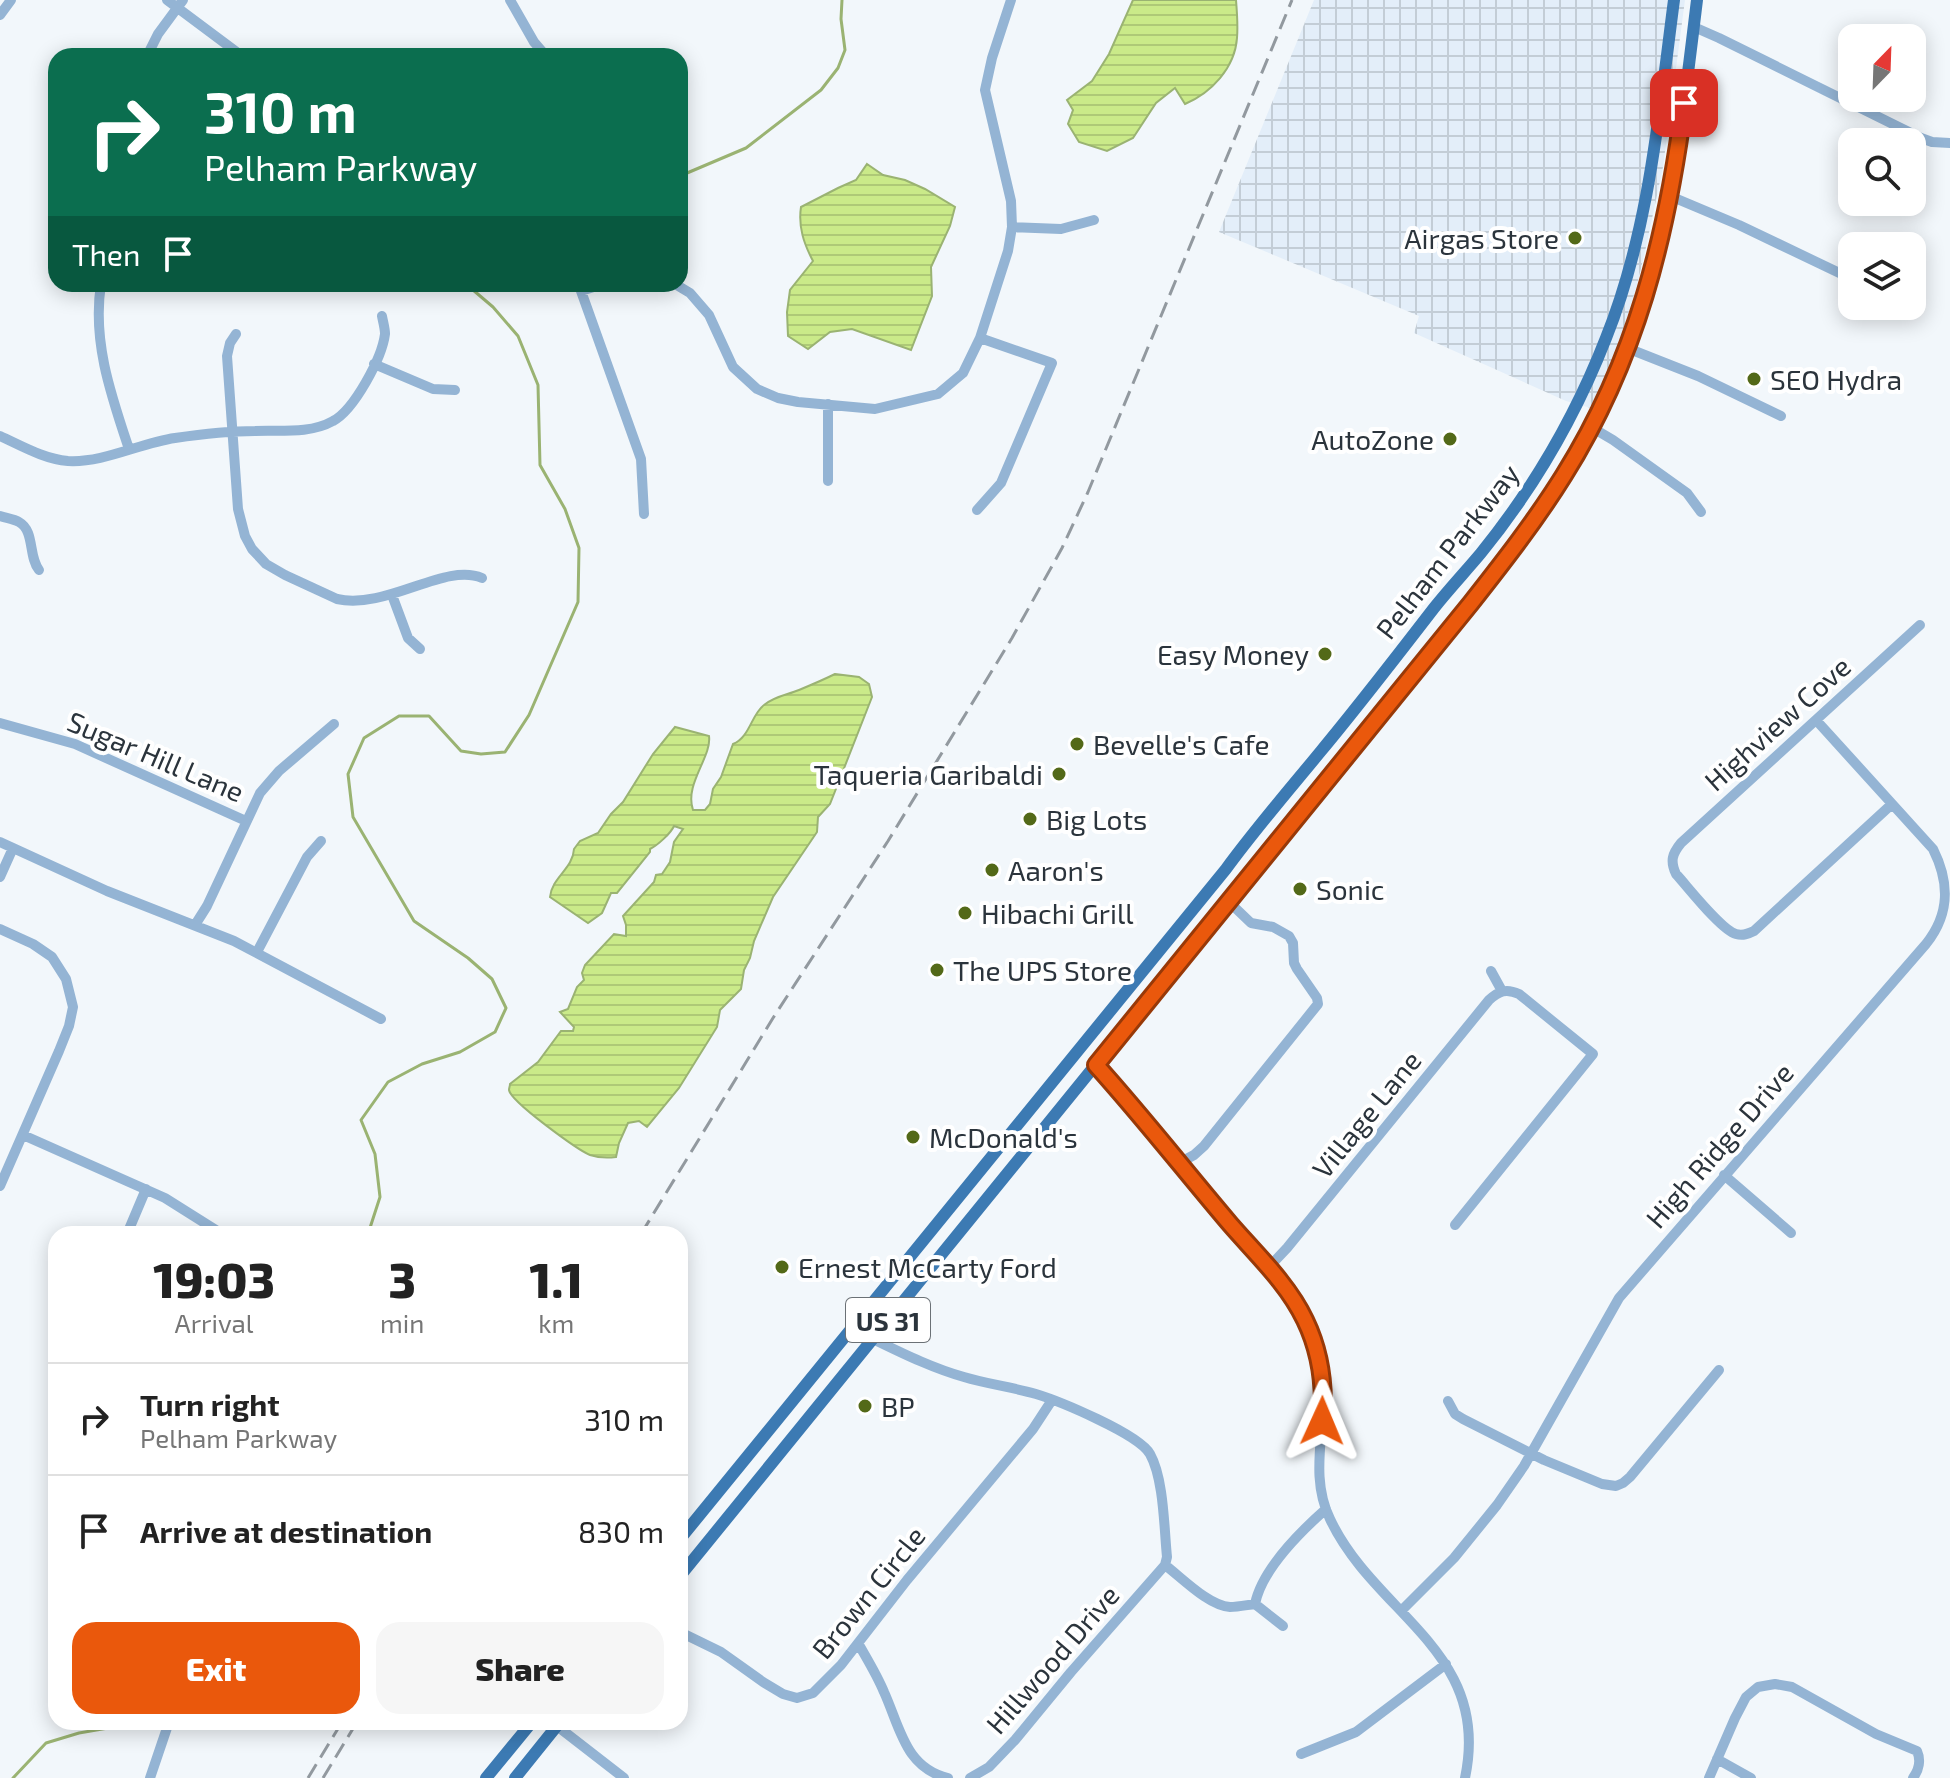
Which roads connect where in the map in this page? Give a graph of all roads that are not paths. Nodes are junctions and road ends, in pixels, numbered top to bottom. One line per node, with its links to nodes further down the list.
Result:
1 (11, 0): 8 (street)
2 (167, 0): 7 (street)
3 (510, 0): 13 (street)
4 (1011, 0): 18 (street)
5 (1674, 0): 9 (main road, Pelham Parkway / US 31)
6 (1697, 0): 10 (main road, Pelham Parkway / US 31)
7 (181, 4): 11 (street); 12 (street)
8 (0, 15)
9 (1672, 19): 10 (main road); 15 (main road, Pelham Parkway / US 31)
10 (1694, 27): 14 (street); 16 (main road, Pelham Parkway / US 31)
11 (151, 48)
12 (233, 48)
13 (540, 48)
14 (1950, 143)
15 (1648, 184): 16 (main road); 23 (main road, Pelham Parkway / US 31)
16 (1670, 196): 19 (street); 25 (main road, Pelham Parkway / US 31)
17 (1094, 220): 18 (street)
18 (1012, 227): 27 (street)
19 (1838, 272)
20 (101, 292): 37 (street)
21 (581, 292): 41 (street)
22 (688, 292): 31 (street)
23 (1617, 310): 25 (main road); 32 (main road, Pelham Parkway / US 31)
24 (382, 316): 29 (street)
25 (1637, 322): 28 (main road, Pelham Parkway / US 31)
26 (236, 334): 35 (street)
27 (980, 338): 31 (street); 39 (street)
28 (1627, 348): 33 (street); 34 (main road, Pelham Parkway / US 31)
29 (374, 364): 30 (street); 35 (street)
30 (455, 390)
31 (828, 404): 38 (street)
32 (1571, 415): 34 (main road); 43 (main road, Pelham Parkway / US 31)
33 (1781, 416)
34 (1591, 427): 40 (street); 44 (main road, Pelham Parkway / US 31)
35 (232, 432): 37 (street); 47 (street)
36 (0, 436): 37 (street)
37 (129, 449)
38 (828, 481)
39 (977, 510)
40 (1701, 512)
41 (644, 514)
42 (0, 516): 45 (street)
43 (1503, 523): 44 (main road); 48 (main road, Pelham Parkway / US 31)
44 (1522, 538): 49 (main road, Pelham Parkway / US 31)
45 (39, 570)
46 (482, 578): 47 (street)
47 (392, 595): 51 (street)
48 (1433, 610): 49 (main road); 55 (main road, Pelham Parkway / US 31)
49 (1454, 624): 56 (main road, Pelham Parkway / US 31)
50 (1920, 625): 52 (street, Highview Cove)
51 (420, 649)
52 (1816, 720): 57 (street, High Ridge Drive); 57 (street, Highview Cove)
53 (0, 723): 58 (street, Sugar Hill Lane)
54 (334, 724): 58 (street)
55 (1325, 746): 56 (main road); 62 (main road, Pelham Parkway / US 31)
56 (1342, 762): 63 (main road, Pelham Parkway / US 31)
57 (1892, 804): 78 (street, High Ridge Drive)
58 (246, 821): 66 (street)
59 (321, 841): 68 (street)
60 (0, 842): 61 (street)
61 (13, 848): 64 (street); 66 (street)
62 (1233, 859): 63 (main road); 72 (main road, Pelham Parkway / US 31)
63 (1252, 871): 65 (main road, Pelham Parkway / US 31)
64 (0, 877)
65 (1228, 901): 73 (main road, Pelham Parkway / US 31); 77 (street)
66 (195, 925): 68 (street)
67 (0, 929): 74 (street)
68 (257, 952): 71 (street)
69 (1491, 971): 70 (street)
70 (1502, 991): 81 (street); 87 (street, Village Lane)
71 (381, 1019)
72 (1082, 1045): 73 (main road); 75 (main road, US 31)
73 (1096, 1065): 76 (main road, US 31); 77 (street)
74 (23, 1135): 79 (street); 80 (street)
75 (1005, 1139): 76 (main road); 84 (main road, US 31)
76 (1022, 1154): 86 (main road, US 31)
77 (1179, 1163): 87 (street)
78 (1724, 1175): 85 (street); 95 (street, High Ridge Drive)
79 (0, 1186)
80 (146, 1189): 82 (street); 83 (street)
81 (1455, 1225)
82 (130, 1226)
83 (210, 1226)
84 (933, 1228): 86 (main road); 88 (main road, US 31)
85 (1791, 1233)
86 (951, 1242): 89 (main road, US 31)
87 (1268, 1268): 97 (street)
88 (852, 1328): 89 (main road); 91 (main road, US 31)
89 (873, 1339): 92 (street); 94 (main road, US 31)
90 (1719, 1370): 95 (street)
91 (798, 1394): 94 (main road); 96 (main road, US 31)
92 (1052, 1400): 100 (street); 106 (street, Brown Circle)
93 (1448, 1401): 95 (street)
94 (816, 1409): 98 (main road, US 31)
95 (1531, 1453): 103 (street, High Ridge Drive)
96 (714, 1498): 98 (main road); 99 (main road, US 31)
97 (1326, 1509): 102 (street); 103 (street)
98 (732, 1512): 101 (main road, US 31)
99 (688, 1529)
100 (1165, 1565): 102 (street); 119 (street, Hillwood Drive)
101 (688, 1566)
102 (1255, 1604): 104 (street)
103 (1401, 1611): 107 (street)
104 (1283, 1626)
105 (688, 1636): 106 (street, Brown Circle)
106 (858, 1643): 118 (street)
107 (1446, 1664): 112 (street); 120 (street)
108 (166, 1730): 114 (street)
109 (525, 1730): 115 (main road)
110 (551, 1730): 116 (main road)
111 (565, 1730): 117 (street)
112 (1301, 1754)
113 (1717, 1759): 121 (street); 122 (street); 123 (street)
114 (150, 1778)
115 (486, 1778)
116 (515, 1778)
117 (624, 1778)
118 (948, 1778)
119 (970, 1778)
120 (1465, 1778)
121 (1709, 1778)
122 (1751, 1778)
123 (1913, 1778)

